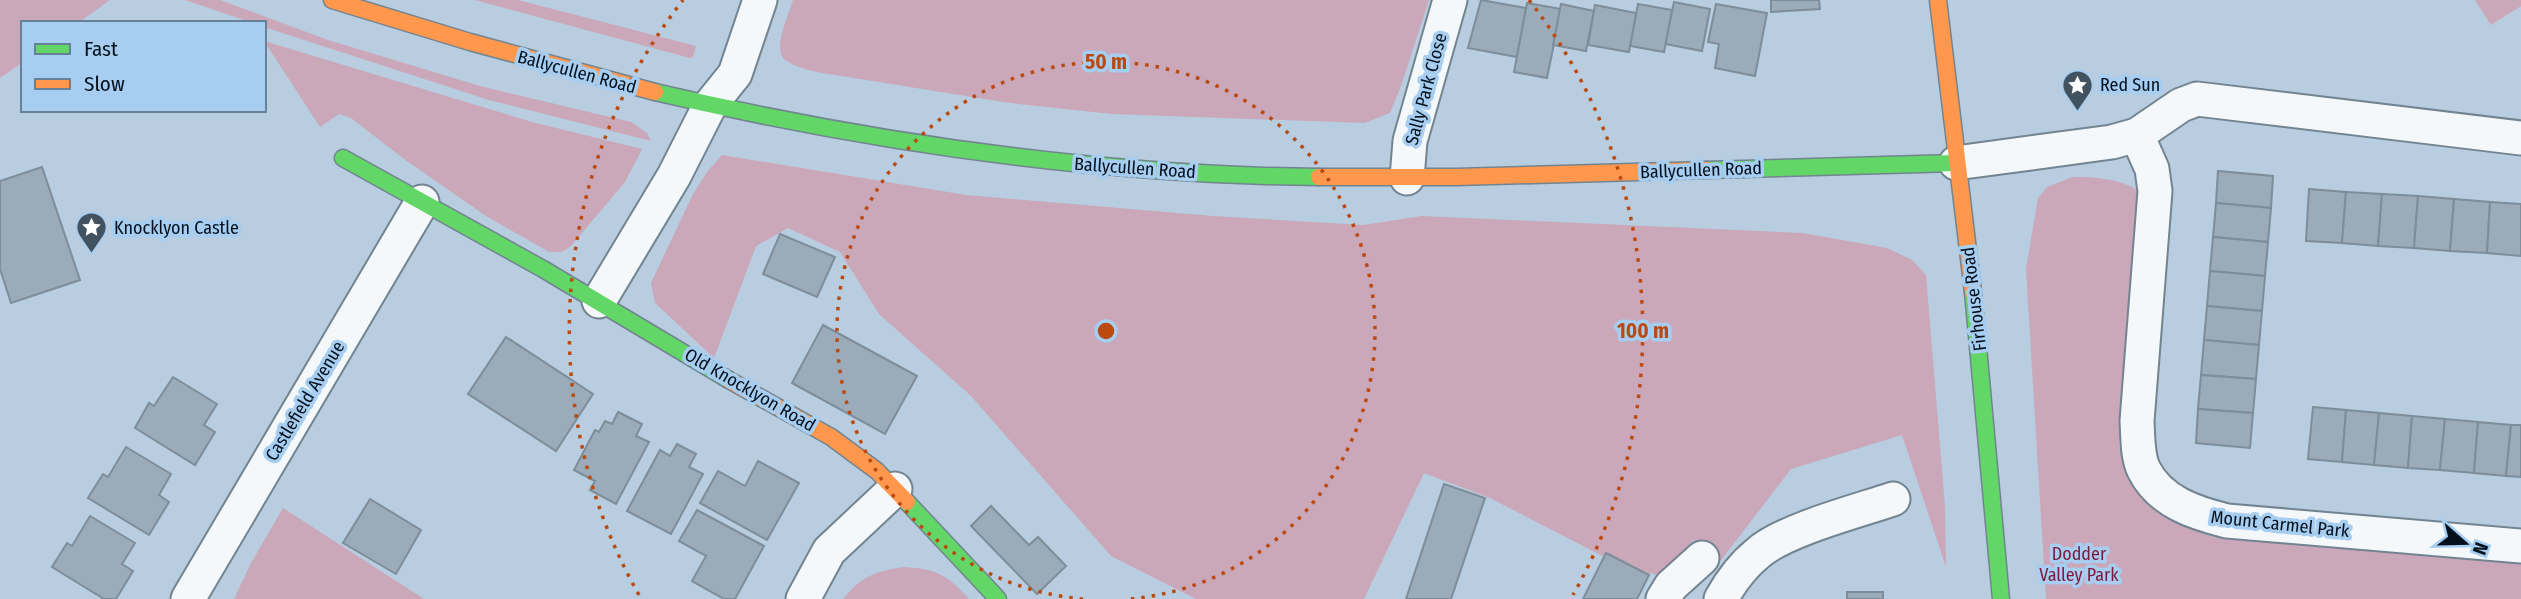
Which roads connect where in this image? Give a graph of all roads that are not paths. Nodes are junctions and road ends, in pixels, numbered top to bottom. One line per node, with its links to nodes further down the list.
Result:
1 (332, 0): 5 (street, Ballycullen Road)
2 (760, 0): 5 (street)
3 (1450, 0): 10 (street, Sally Park Close)
4 (1938, 0): 9 (street, Firhouse Road)
5 (710, 105): 10 (street, Ballycullen Road); 12 (street)
6 (2137, 135): 7 (street); 9 (street); 15 (street, Mount Carmel Park)
7 (2521, 138)
8 (343, 158): 11 (street, Old Knocklyon Road)
9 (1956, 163): 10 (street, Ballycullen Road); 22 (street, Firhouse Road)
10 (1407, 178)
11 (422, 202): 12 (street, Old Knocklyon Road); 17 (street, Castlefield Avenue)
12 (599, 301): 13 (street, Old Knocklyon Road)
13 (895, 489): 18 (street); 19 (street, Old Knocklyon Road)
14 (1893, 499): 21 (street)
15 (2521, 546)
16 (1702, 558): 20 (street)
17 (188, 599)
18 (803, 599)
19 (998, 599)
20 (1663, 599)
21 (1721, 599)
22 (2001, 599)

